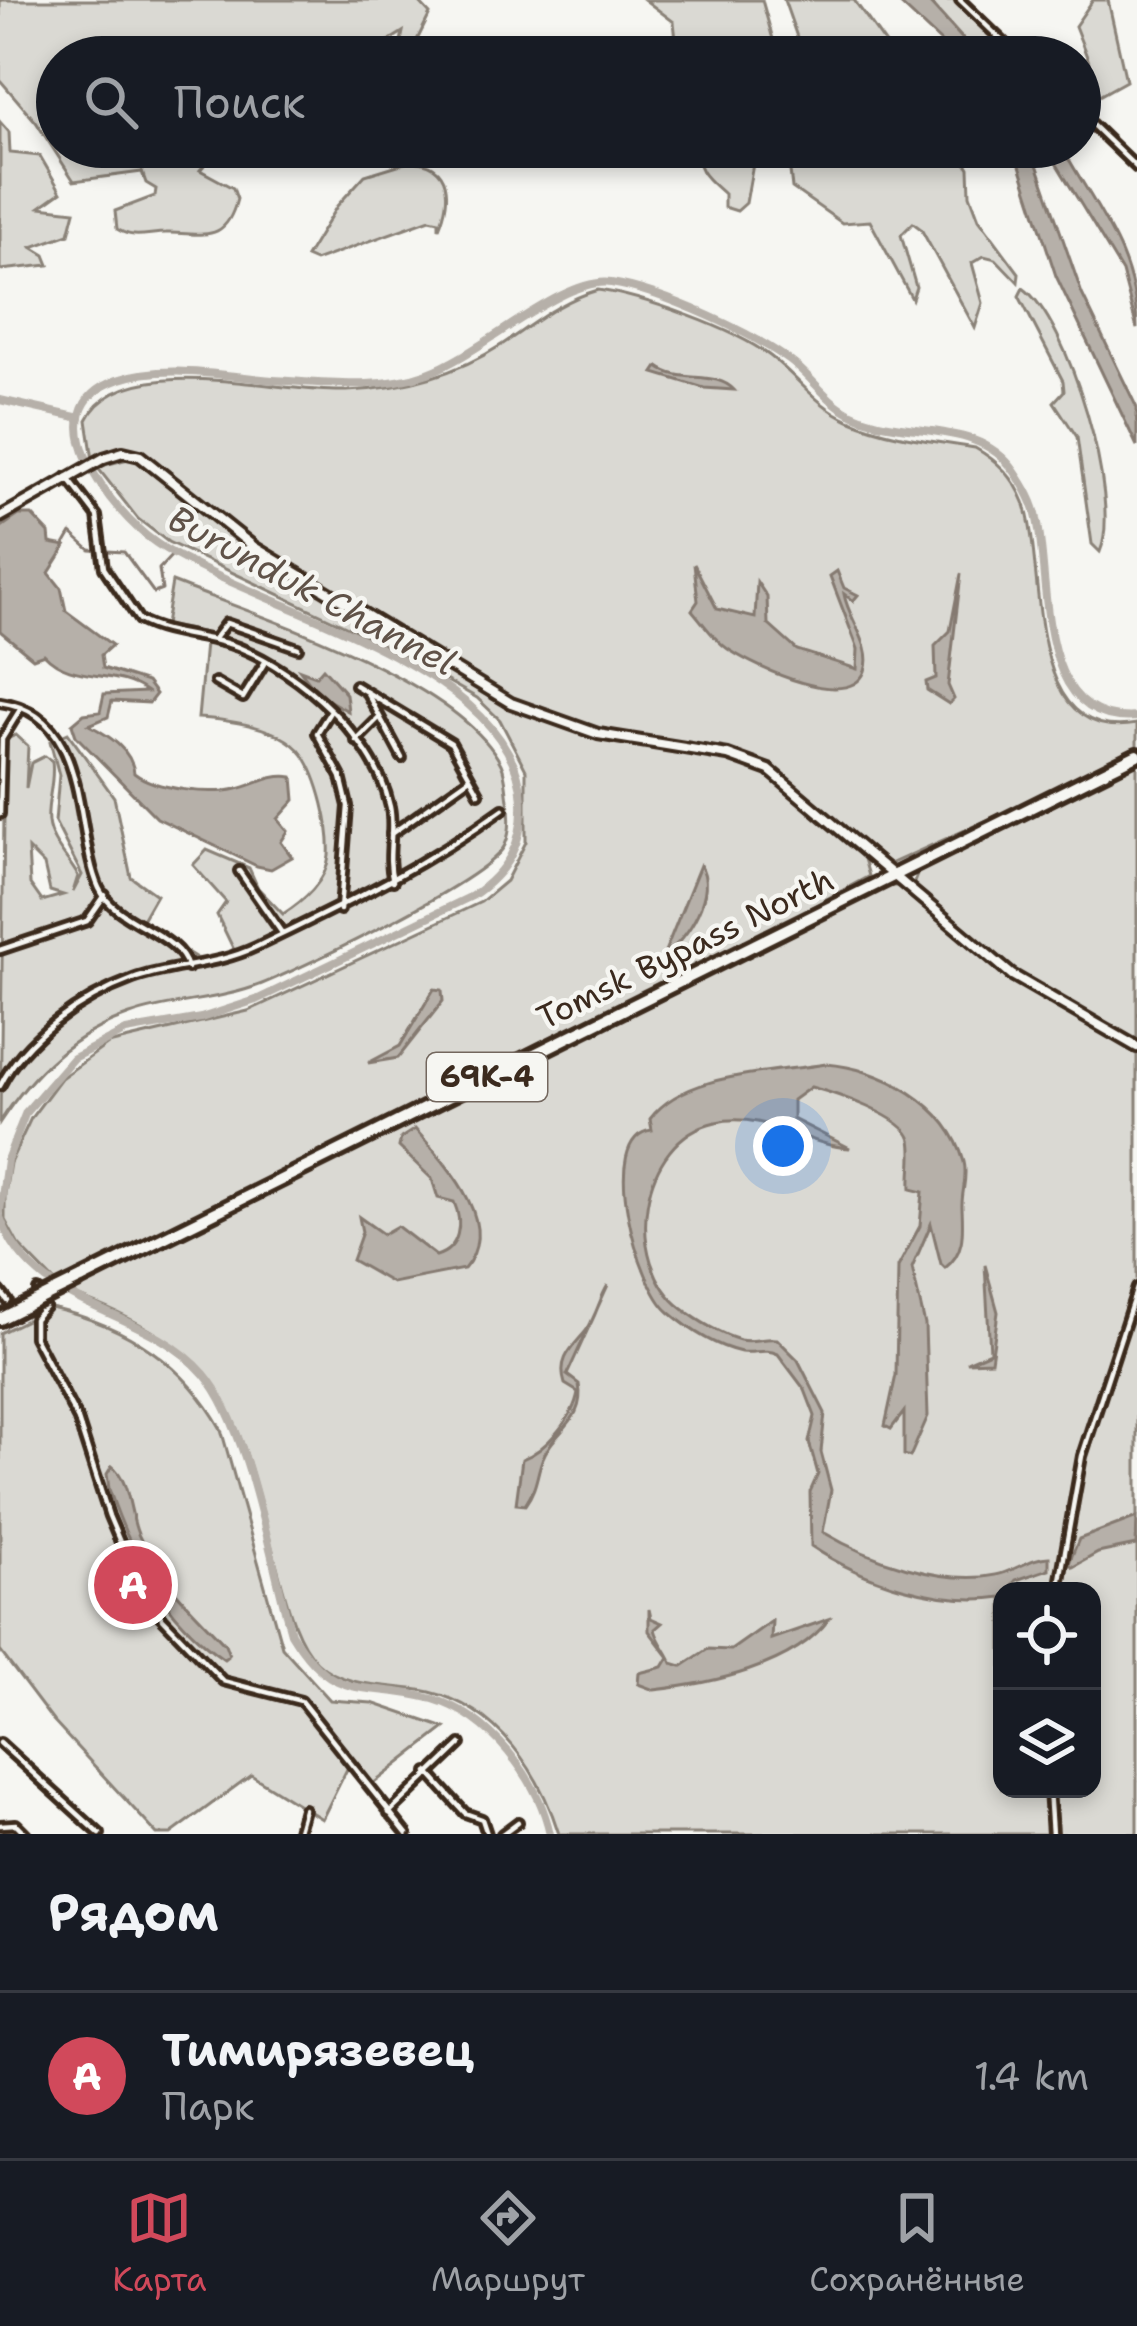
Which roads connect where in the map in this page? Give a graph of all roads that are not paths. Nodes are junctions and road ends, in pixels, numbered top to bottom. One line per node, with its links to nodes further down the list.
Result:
1 (960, 0): 2 (street)
2 (997, 36)
3 (1101, 133): 4 (street)
4 (1137, 167)
5 (68, 477): 6 (street); 7 (street); 26 (street)
6 (0, 517)
7 (213, 640): 8 (street); 9 (street)
8 (298, 648)
9 (265, 662): 10 (street); 15 (street)
10 (215, 682)
11 (355, 685): 12 (street)
12 (368, 692): 16 (street); 20 (street)
13 (0, 702): 14 (street)
14 (21, 708): 23 (street); 28 (street)
15 (330, 712): 17 (street); 29 (street)
16 (379, 718): 17 (street); 19 (street)
17 (356, 741): 24 (street)
18 (1137, 755): 26 (main road, Tomsk Bypass North / 69К-4)
19 (402, 758)
20 (470, 778): 21 (street); 24 (street)
21 (479, 793)
22 (503, 809): 27 (street)
23 (0, 814)
24 (389, 835): 27 (street)
25 (239, 871): 30 (street)
26 (893, 875): 33 (street); 37 (main road, Tomsk Bypass North / 69К-4, bridge)
27 (393, 881): 29 (street)
28 (105, 895): 31 (street); 32 (street)
29 (340, 910): 30 (street)
30 (282, 933): 32 (street)
31 (0, 950)
32 (188, 968): 34 (street)
33 (1137, 1048)
34 (0, 1086)
35 (1137, 1288): 40 (street)
36 (0, 1291): 38 (street)
37 (37, 1296): 39 (main road, Tomsk Bypass North / 69К-4); 46 (street)
38 (8, 1301)
39 (0, 1319)
40 (1060, 1582)
41 (0, 1743): 50 (street)
42 (461, 1744): 43 (street)
43 (428, 1772): 46 (street); 53 (street)
44 (1050, 1798): 55 (street)
45 (304, 1809): 51 (street)
46 (389, 1813): 52 (street)
47 (518, 1822): 54 (street)
48 (0, 1825): 49 (street)
49 (26, 1834)
50 (100, 1834)
51 (297, 1834)
52 (407, 1834)
53 (488, 1834)
54 (502, 1834)
55 (1052, 1834)

